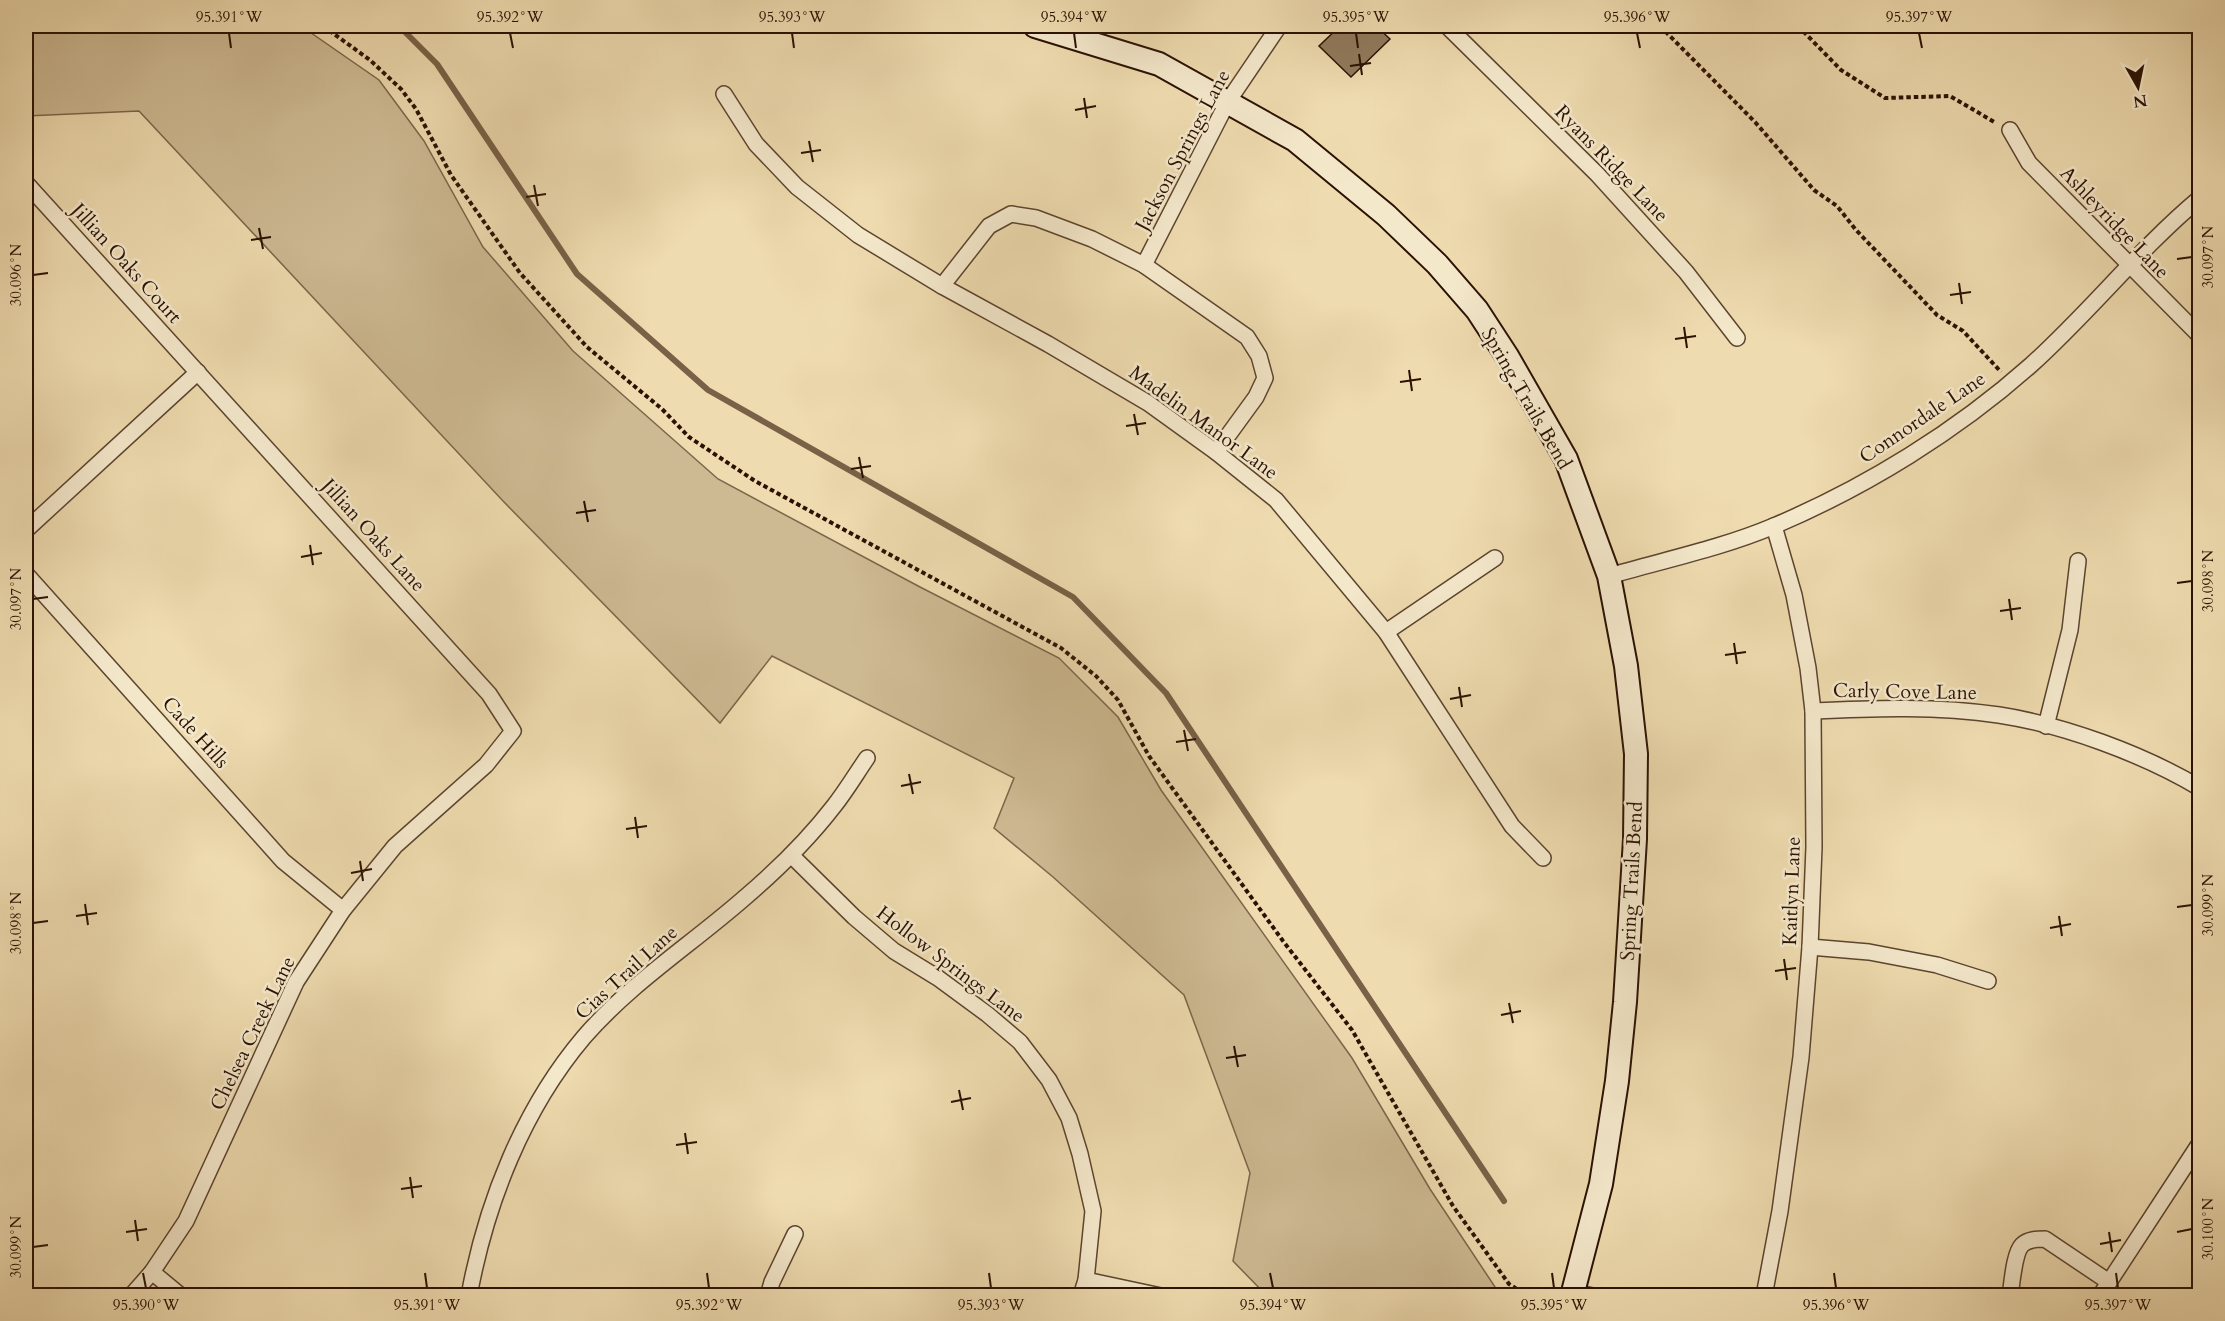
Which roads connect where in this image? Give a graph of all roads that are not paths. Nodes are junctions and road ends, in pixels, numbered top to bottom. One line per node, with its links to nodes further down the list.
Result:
1 (1035, 26): 5 (street, Spring Trails Bend)
2 (1279, 26): 5 (street, Jackson Springs Lane)
3 (1448, 26): 13 (street, Ryans Ridge Lane)
4 (724, 94): 11 (street, Madelin Manor Lane)
5 (1227, 103): 9 (street, Jackson Springs Lane); 21 (street, Spring Trails Bend)
6 (2010, 130): 10 (street, Ashleyridge Lane)
7 (26, 183): 14 (street, Jillian Oaks Court)
8 (2199, 198): 10 (street, Connordale Lane)
9 (1144, 265): 11 (street); 15 (street)
10 (2128, 266): 12 (street, Ashleyridge Lane); 16 (street, Connordale Lane)
11 (942, 286): 15 (street, Madelin Manor Lane)
12 (2199, 336)
13 (1737, 338)
14 (198, 372): 17 (street); 25 (street, Jillian Oaks Lane)
15 (1216, 452): 22 (street, Madelin Manor Lane)
16 (1774, 526): 21 (street, Connordale Lane); 23 (street, Kaitlyn Lane)
17 (26, 530)
18 (1495, 558): 22 (street)
19 (2078, 561): 24 (street)
20 (26, 574): 30 (street, Cade Hills)
21 (1609, 576): 38 (street, Spring Trails Bend)
22 (1386, 632): 29 (street, Madelin Manor Lane)
23 (1813, 711): 24 (street, Carly Cove Lane); 31 (street, Kaitlyn Lane)
24 (2046, 726): 27 (street, Carly Cove Lane)
25 (513, 731): 30 (street, Chelsea Creek Lane)
26 (867, 758): 28 (street, Cias Trail Lane)
27 (2199, 788)
28 (791, 855): 36 (street, Hollow Springs Lane); 41 (street, Cias Trail Lane)
29 (1543, 858)
30 (343, 910): 35 (street, Chelsea Creek Lane)
31 (1810, 947): 32 (street); 45 (street, Kaitlyn Lane)
32 (1988, 981)
33 (2199, 1143): 37 (street)
34 (795, 1234): 42 (street)
35 (152, 1272): 39 (street, Chelsea Creek Lane); 40 (street)
36 (1086, 1280): 43 (street, Hollow Springs Lane); 44 (street)
37 (2109, 1282): 46 (street); 47 (street)
38 (1579, 1294)
39 (131, 1296)
40 (181, 1296)
41 (469, 1296)
42 (768, 1296)
43 (1081, 1296)
44 (1161, 1296)
45 (1764, 1296)
46 (2010, 1296)
47 (2100, 1296)

